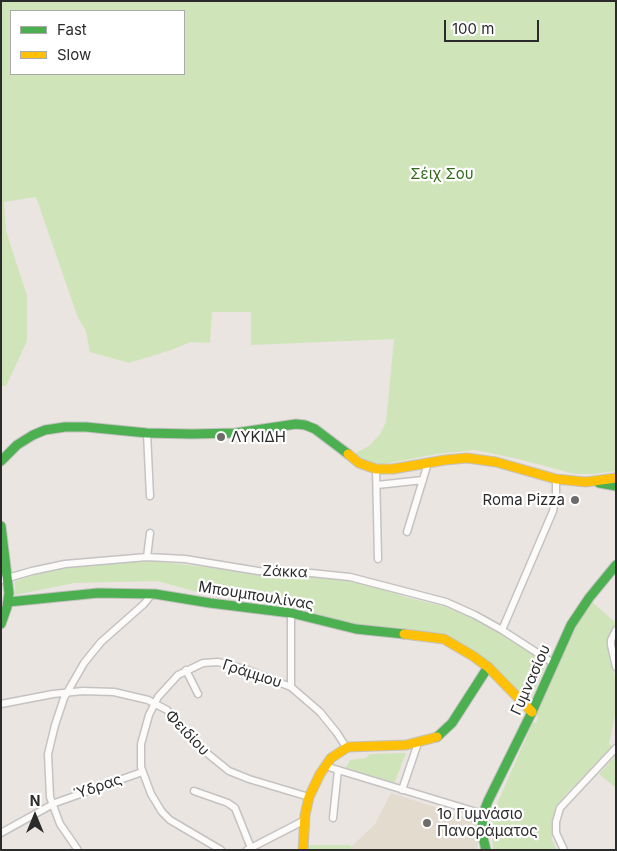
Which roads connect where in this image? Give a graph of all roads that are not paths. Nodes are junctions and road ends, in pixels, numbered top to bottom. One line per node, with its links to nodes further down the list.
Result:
1 (146, 434): 2 (street); 4 (street); 11 (street)
2 (1, 460)
3 (428, 463): 4 (street); 6 (street); 7 (street)
4 (376, 469): 9 (street)
5 (616, 478): 8 (street)
6 (556, 479): 8 (street); 23 (street)
7 (423, 480): 9 (street); 13 (street)
8 (594, 482): 10 (street)
9 (377, 484): 16 (street)
10 (616, 486)
11 (150, 496)
12 (1, 526): 18 (street)
13 (406, 532)
14 (150, 533): 15 (street)
15 (147, 557): 18 (street, Ζάκκα); 23 (street, Ζάκκα)
16 (378, 559)
17 (616, 565): 25 (street, Γυμνασίου)
18 (5, 579): 20 (street)
19 (152, 594): 20 (street, Μπουμπουλίνας); 21 (street, Μπουμπουλίνας); 30 (street)
20 (5, 608): 22 (street)
21 (291, 613): 26 (street, Μπουμπουλίνας); 29 (street)
22 (1, 624)
23 (502, 630): 25 (street, Ζάκκα)
24 (616, 630): 27 (street)
25 (553, 663): 34 (street, Γυμνασίου)
26 (488, 667): 34 (street, Μπουμπουλίνας); 35 (street)
27 (616, 667)
28 (186, 670): 29 (street, Γράμμου); 31 (street); 32 (street, Γράμμου)
29 (291, 687): 36 (street, Γράμμου)
30 (67, 692): 32 (street, Φειδίου); 33 (street, Φειδίου); 44 (street)
31 (198, 694)
32 (155, 702): 40 (street, Γράμμου); 43 (street, Φειδίου)
33 (1, 704)
34 (532, 712): 45 (street, Γυμνασίου)
35 (418, 743): 36 (street); 41 (street)
36 (346, 748): 38 (street)
37 (616, 748): 54 (street)
38 (325, 766): 39 (street); 43 (street)
39 (338, 770): 41 (street); 46 (street)
40 (142, 772): 44 (street, Ύδρας); 51 (street, Γράμμου)
41 (402, 790): 45 (street)
42 (194, 791): 49 (street)
43 (309, 797): 47 (street)
44 (52, 804): 48 (street, Ύδρας); 50 (street)
45 (483, 814): 53 (street)
46 (333, 818)
47 (305, 820): 49 (street); 52 (street)
48 (1, 833)
49 (249, 849)
50 (78, 850)
51 (221, 850)
52 (303, 850)
53 (486, 850)
54 (564, 850)

